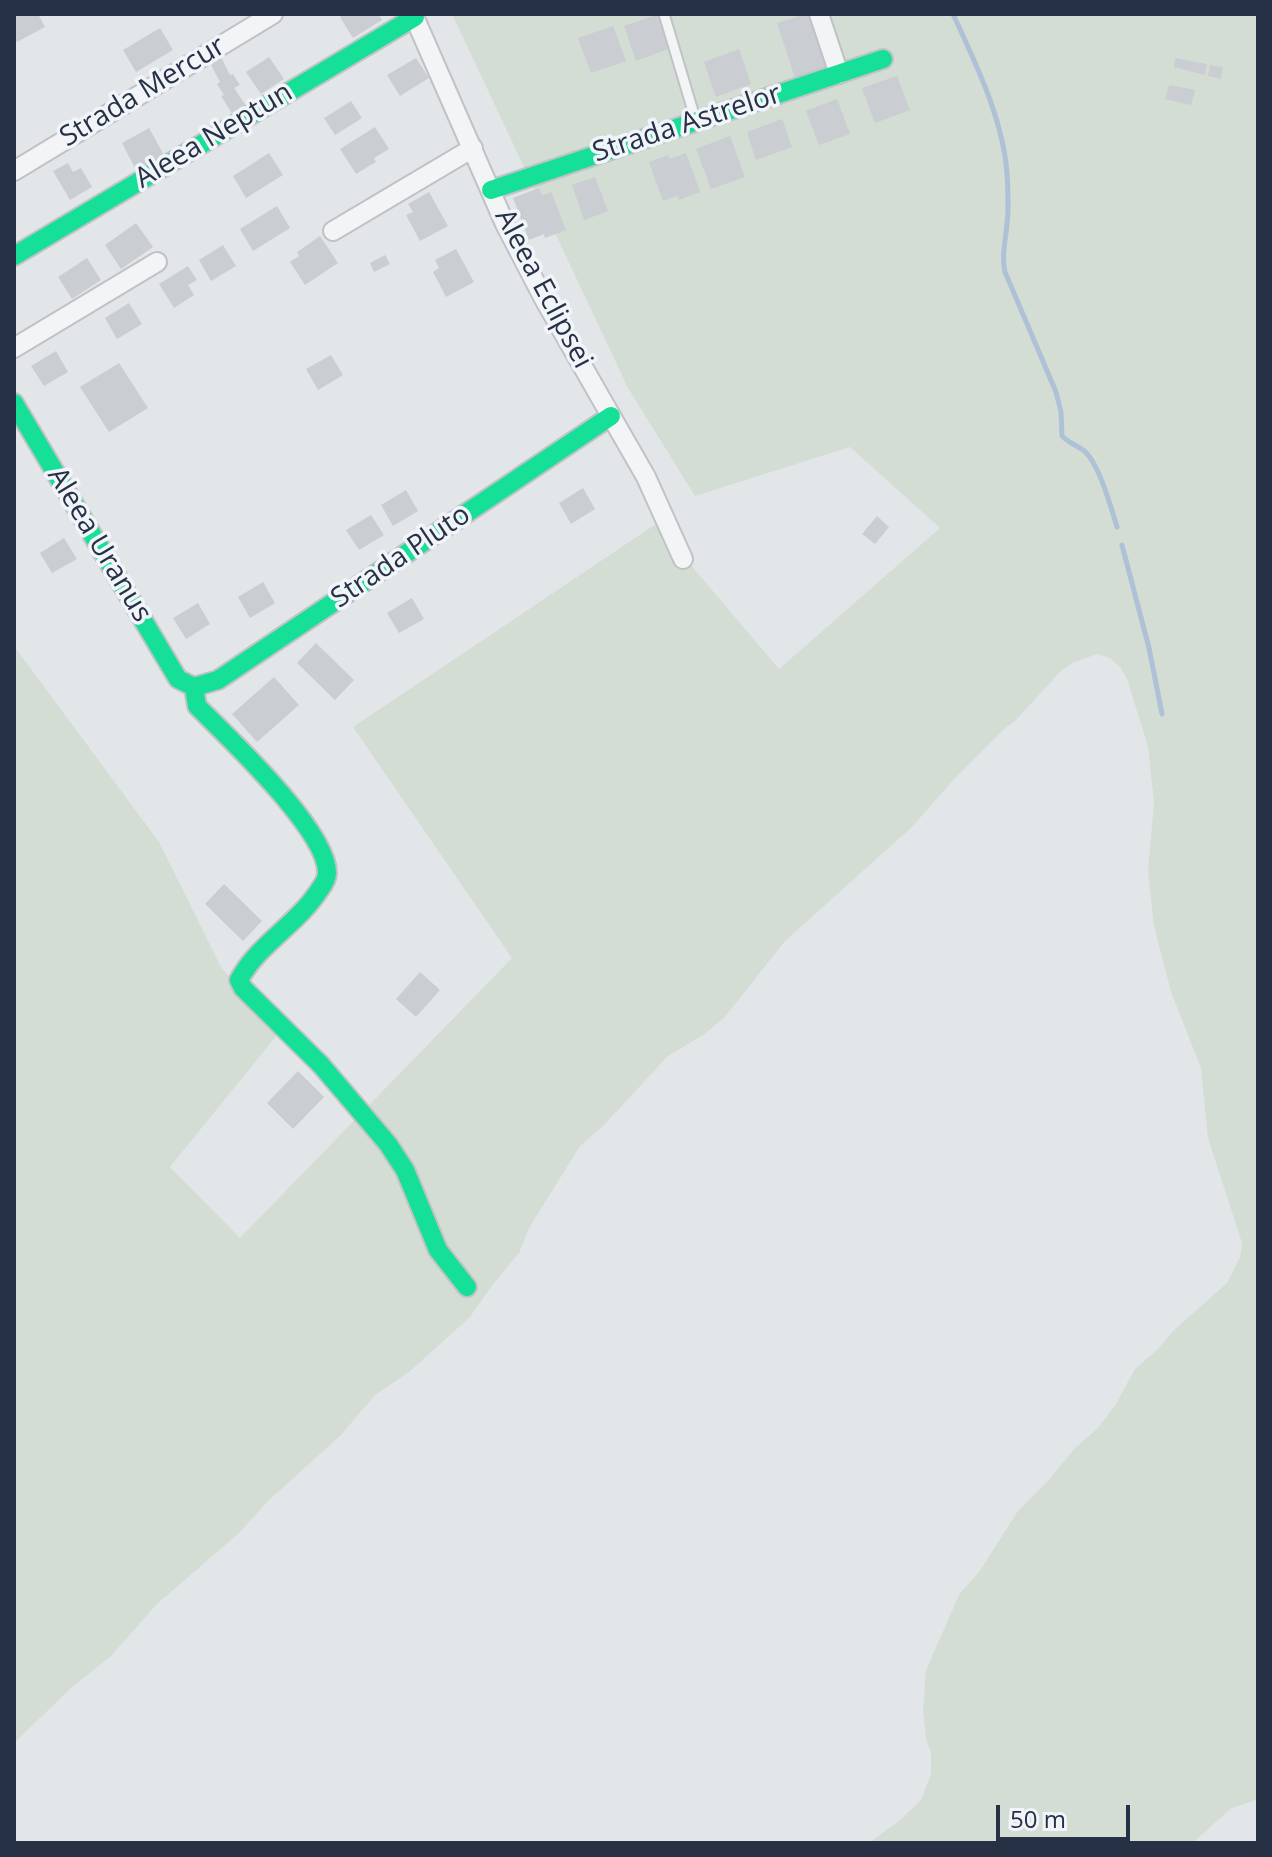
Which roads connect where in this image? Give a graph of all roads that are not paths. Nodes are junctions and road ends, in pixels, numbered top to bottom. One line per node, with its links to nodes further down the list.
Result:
1 (273, 14): 9 (street, Strada Mercur)
2 (664, 14): 7 (lane)
3 (819, 14): 6 (street)
4 (414, 15): 8 (street, Aleea Eclipsei); 12 (street, Aleea Neptun)
5 (883, 59): 6 (street, Strada Astrelor)
6 (839, 74): 7 (street, Strada Astrelor)
7 (696, 121): 10 (street, Strada Astrelor)
8 (473, 148): 10 (street, Aleea Eclipsei); 11 (street)
9 (14, 171)
10 (491, 190): 16 (street, Aleea Eclipsei)
11 (333, 231)
12 (14, 256)
13 (157, 262): 14 (street)
14 (14, 348)
15 (14, 403): 18 (street, Aleea Uranus)
16 (611, 416): 17 (street, Aleea Eclipsei); 18 (street, Strada Pluto)
17 (683, 559)
18 (190, 686): 19 (street, Aleea Uranus)
19 (467, 1287)

